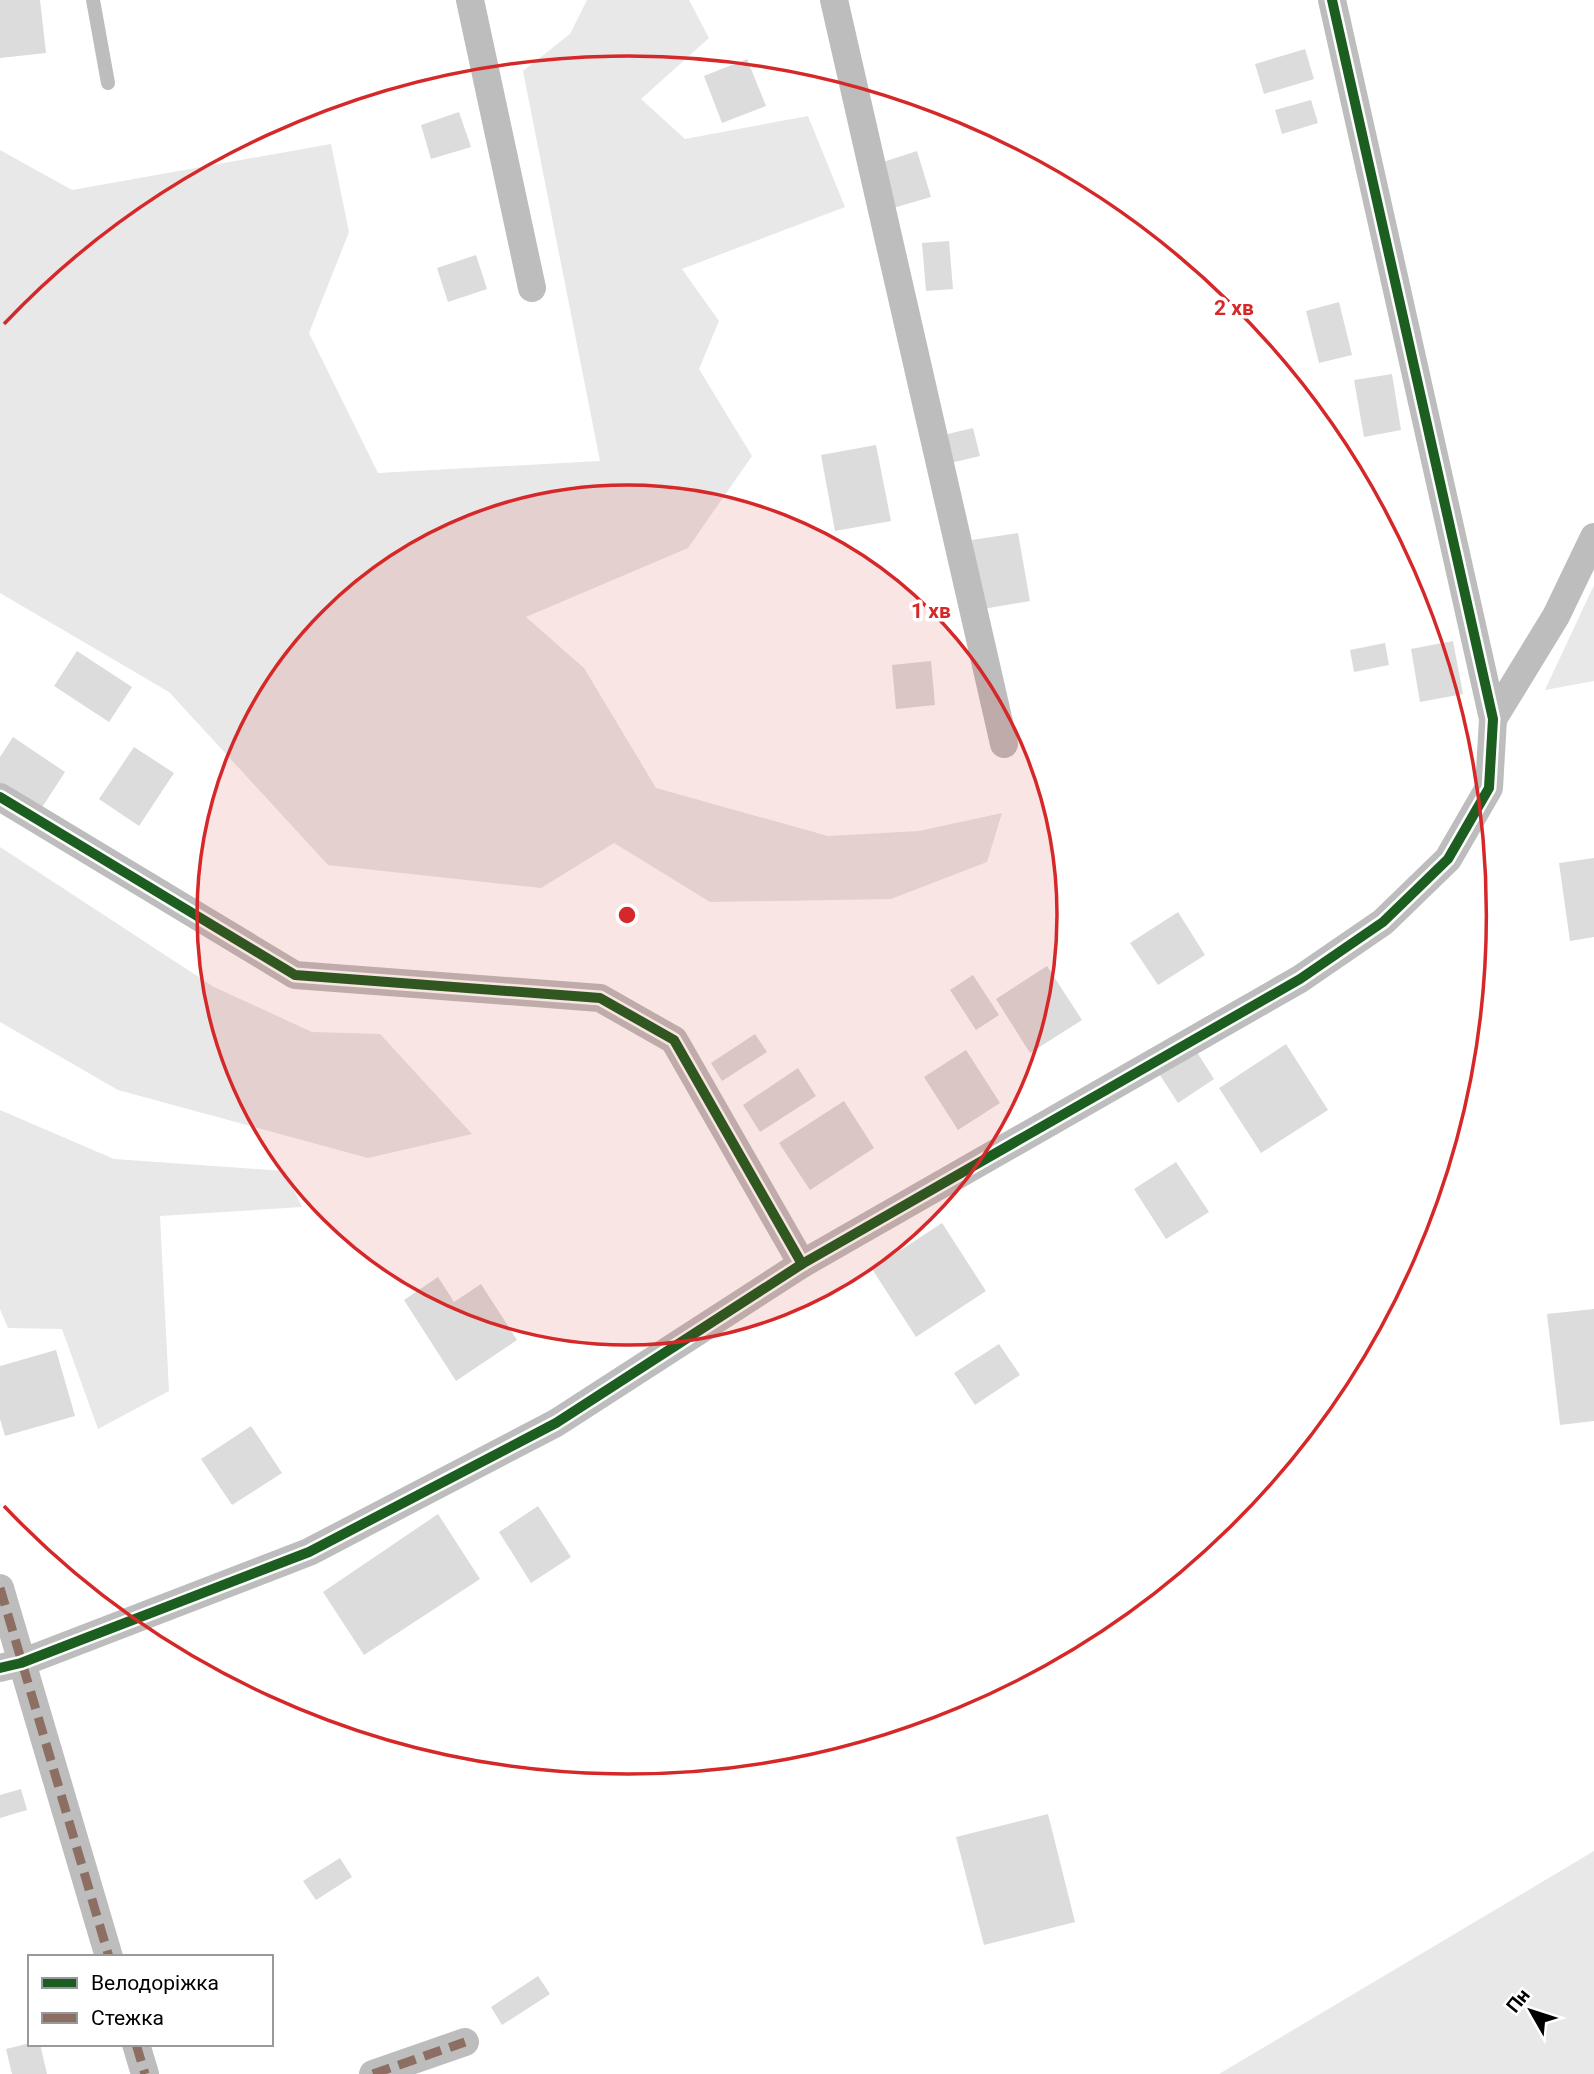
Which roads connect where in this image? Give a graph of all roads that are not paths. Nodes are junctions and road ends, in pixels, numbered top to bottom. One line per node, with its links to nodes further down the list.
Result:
1 (93, 0): 5 (lane)
2 (470, 0): 6 (street)
3 (834, 0): 9 (street)
4 (1332, 0): 8 (street)
5 (108, 83)
6 (532, 288)
7 (1594, 537): 8 (street)
8 (1493, 719): 11 (street)
9 (1003, 744)
10 (0, 797): 11 (street)
11 (802, 1264): 13 (street)
12 (0, 1588): 13 (street)
13 (10, 1666): 14 (street)
14 (108, 1955)
15 (465, 2042): 18 (street)
16 (137, 2046): 17 (street)
17 (145, 2074)
18 (373, 2074)

